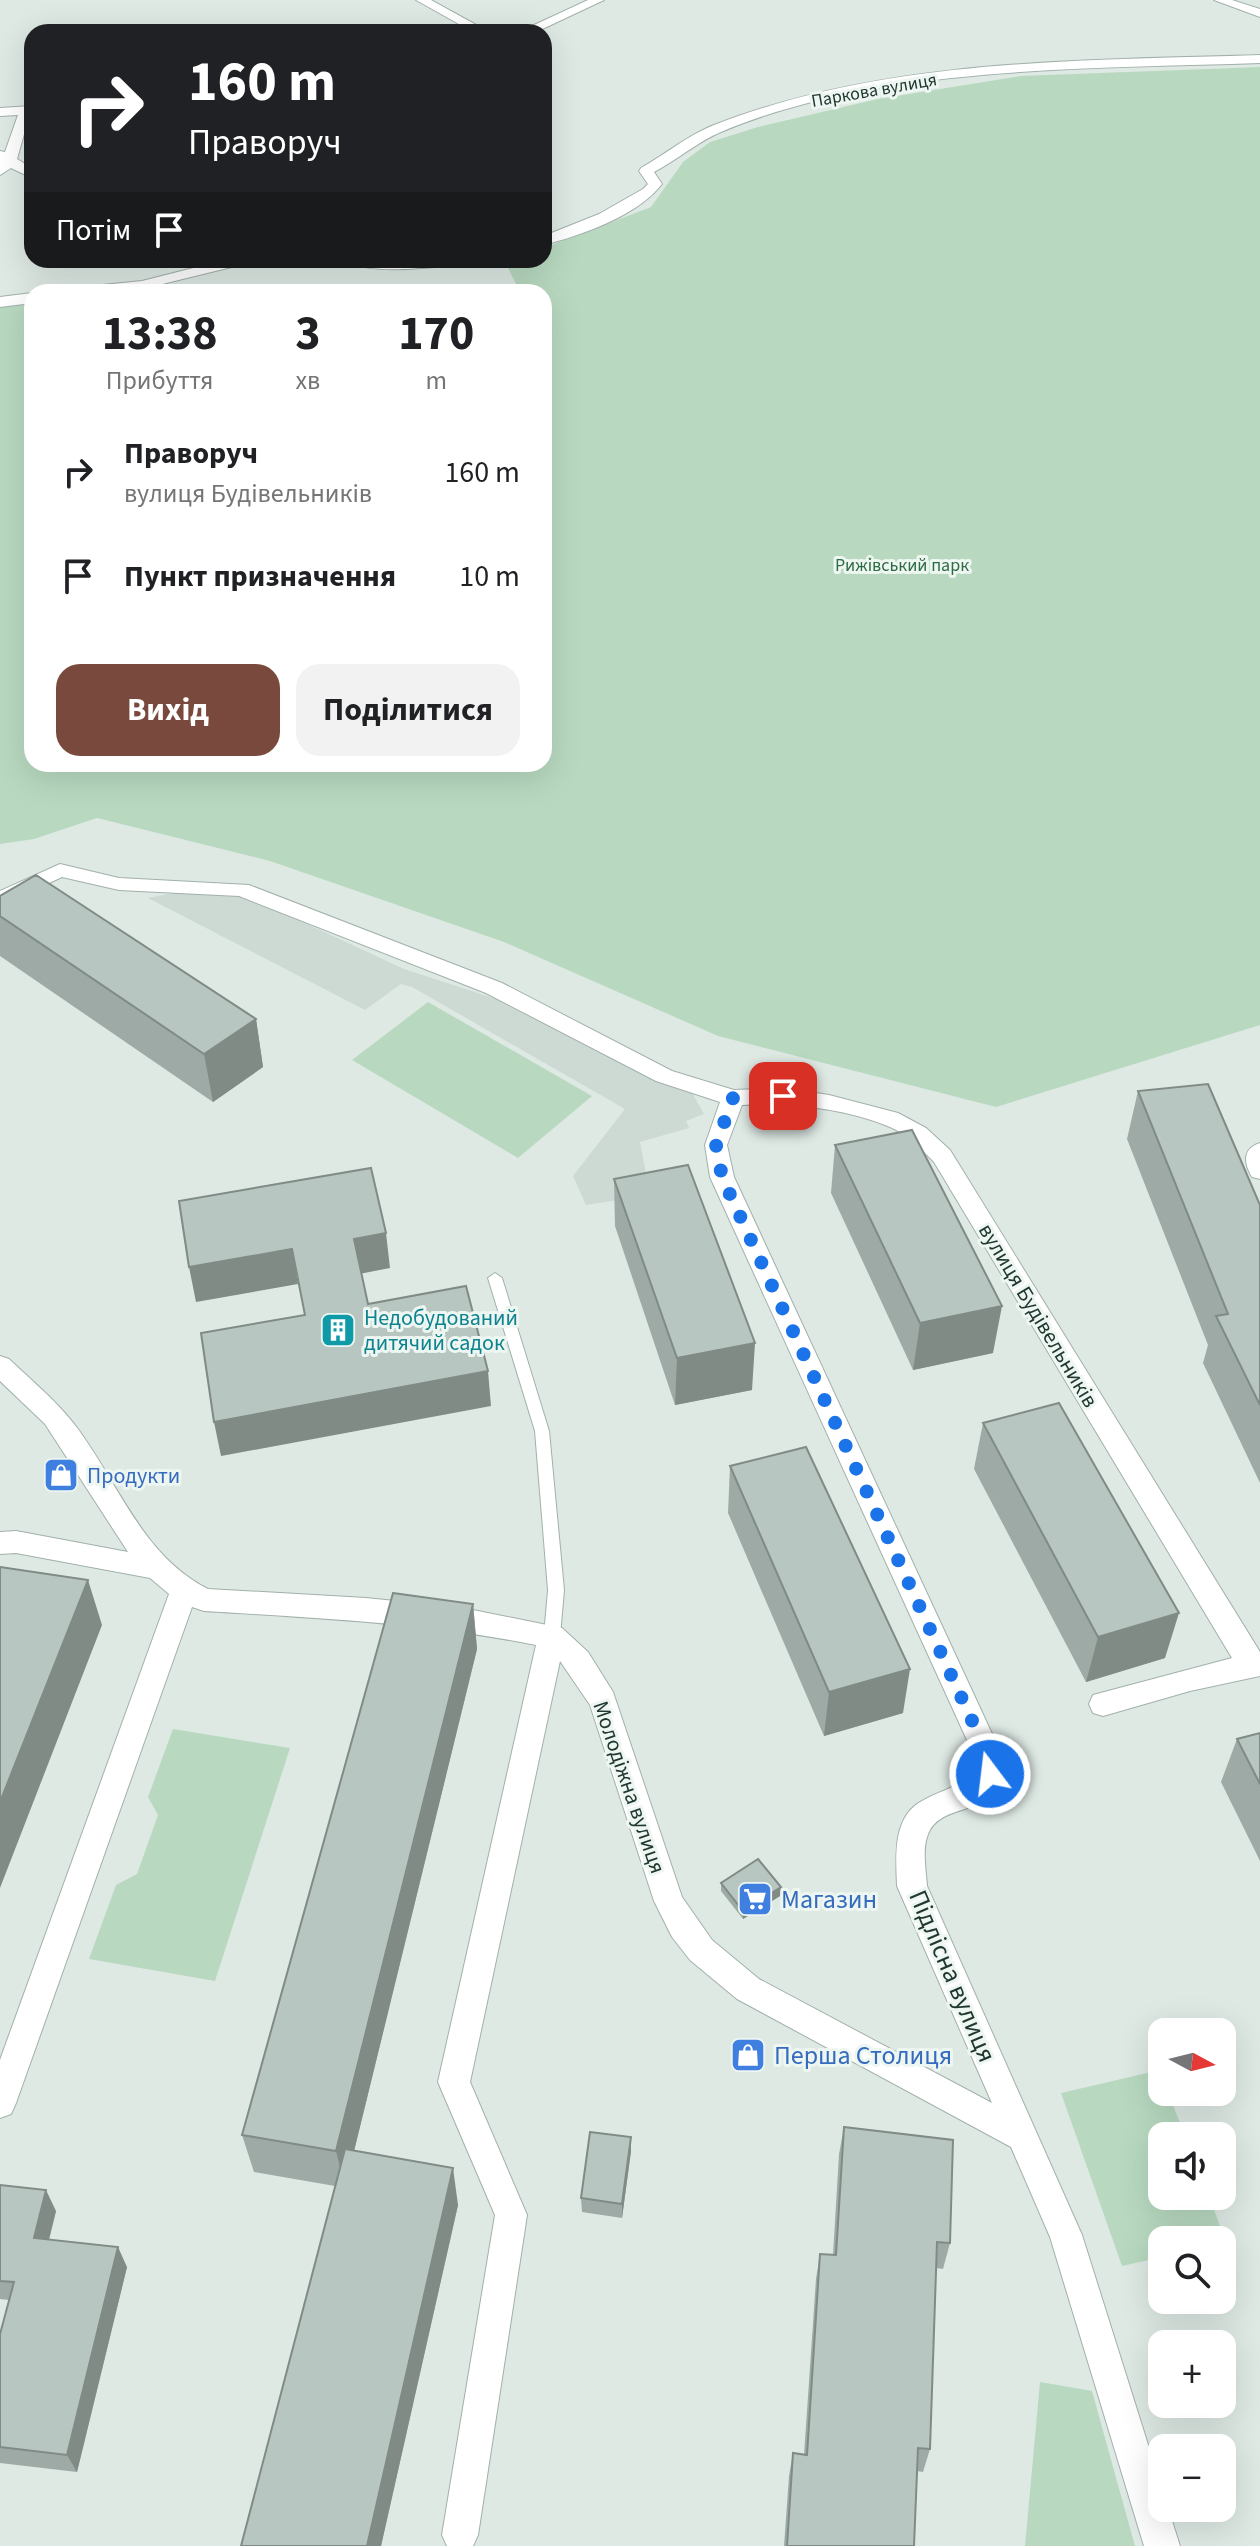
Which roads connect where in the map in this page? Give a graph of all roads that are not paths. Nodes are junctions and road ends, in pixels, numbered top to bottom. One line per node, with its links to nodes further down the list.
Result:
1 (422, 0): 5 (street)
2 (598, 0): 6 (street)
3 (1220, 0): 4 (street)
4 (1260, 13)
5 (468, 24)
6 (543, 24)
7 (1260, 59): 13 (street, Паркова вулиця)
8 (24, 110): 9 (street)
9 (0, 112)
10 (24, 120): 11 (street)
11 (3, 163): 12 (street)
12 (24, 171)
13 (552, 238)
14 (211, 268): 15 (street)
15 (146, 284)
16 (24, 299): 17 (street)
17 (0, 302)
18 (0, 899): 19 (street, вулиця Будівельників)
19 (733, 1098): 26 (street, вулиця Будівельників); 29 (street, Підлісна вулиця)
20 (495, 1278): 25 (lane)
21 (0, 1366): 23 (street)
22 (0, 1543): 23 (street)
23 (156, 1568): 24 (street)
24 (183, 1593): 25 (street); 28 (street)
25 (552, 1636): 29 (street, Молодіжна вулиця); 30 (street)
26 (1256, 1665): 27 (street)
27 (1103, 1704)
28 (0, 2103)
29 (1022, 2136): 31 (street, Підлісна вулиця)
30 (460, 2535)
31 (1162, 2546)

